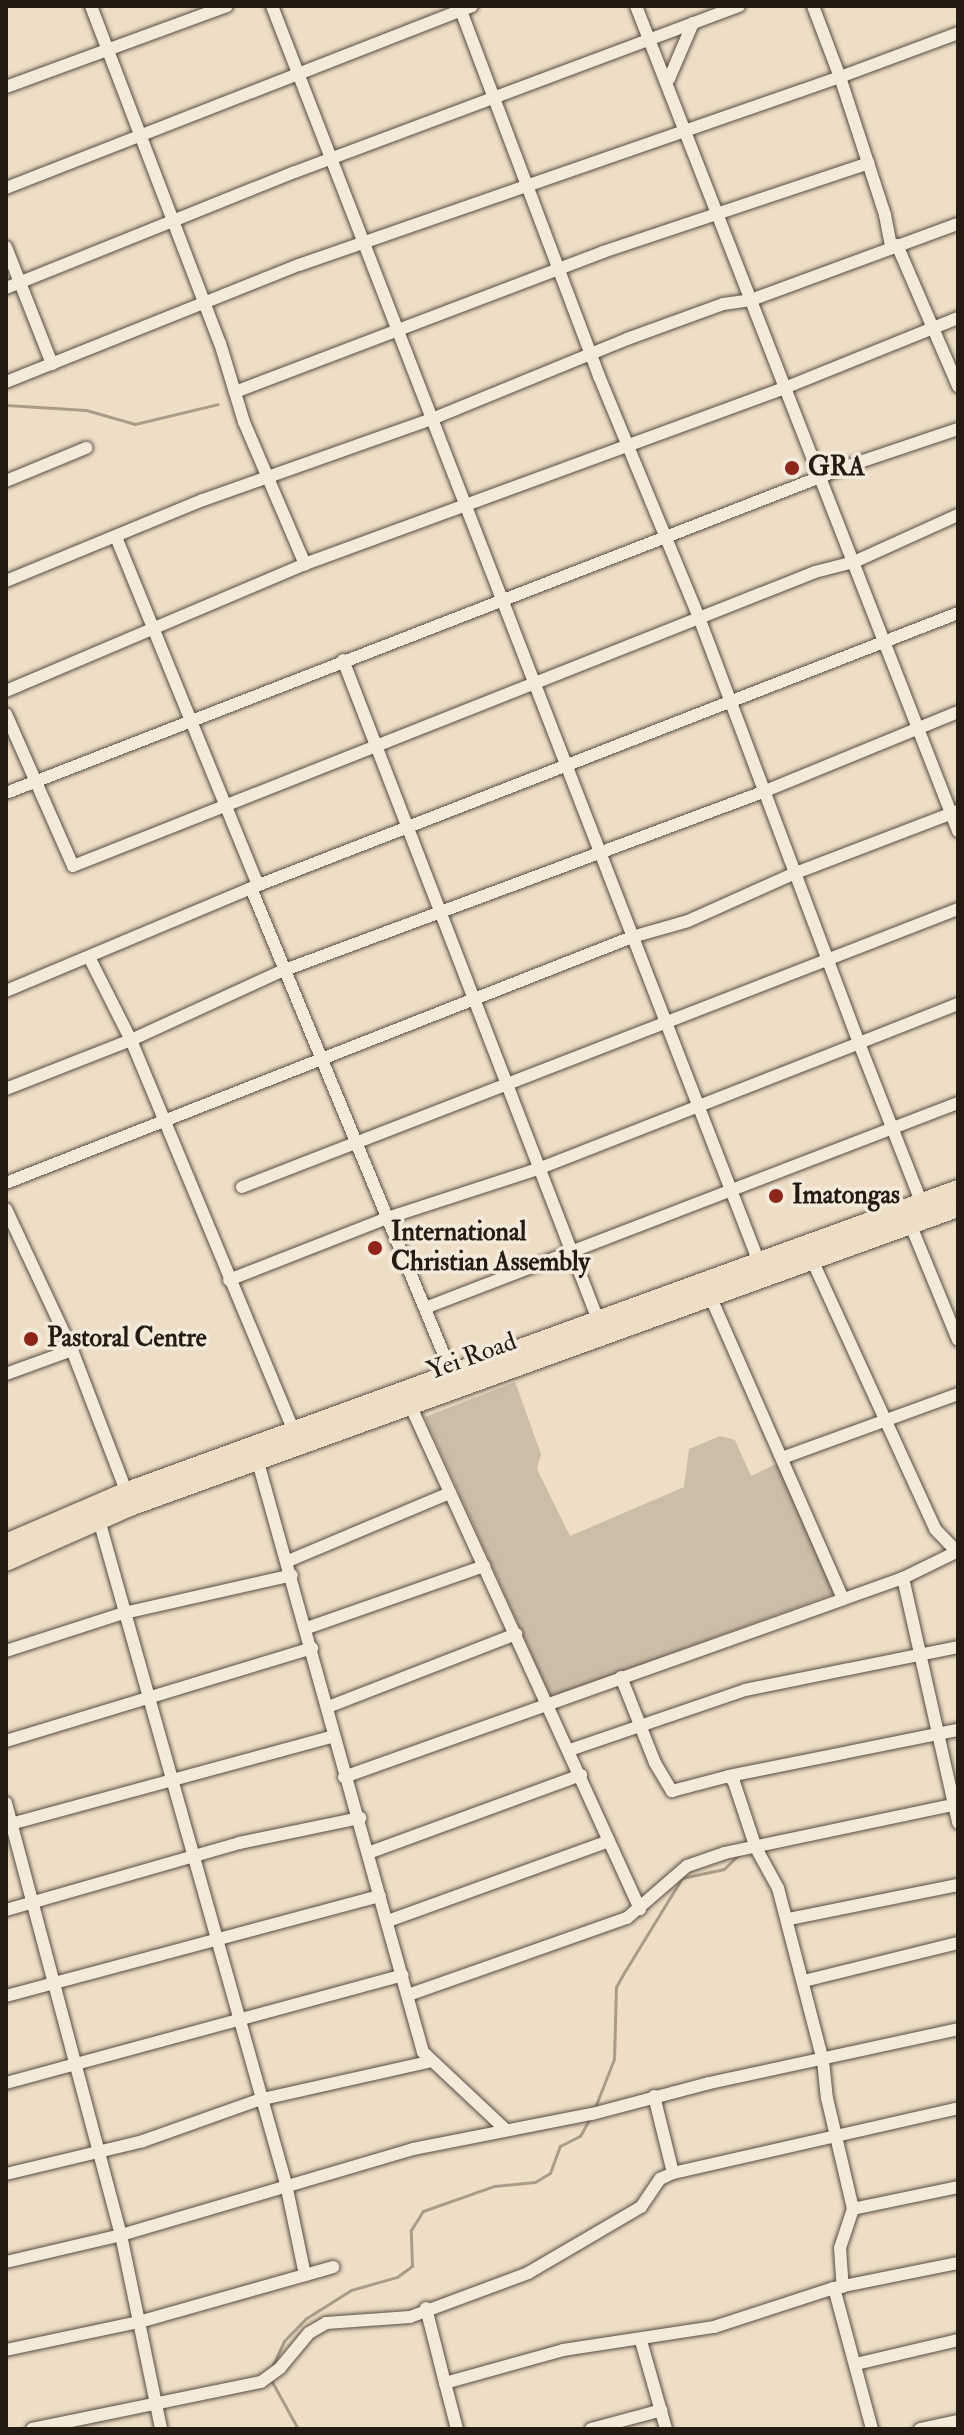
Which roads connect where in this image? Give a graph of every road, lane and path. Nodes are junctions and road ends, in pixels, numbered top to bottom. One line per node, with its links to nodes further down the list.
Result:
1 (91, 6): 11 (street)
2 (227, 6): 11 (street)
3 (272, 6): 12 (street)
4 (636, 6): 10 (street)
5 (739, 6): 8 (street)
6 (813, 6): 13 (street)
7 (464, 7): 12 (street); 16 (street)
8 (693, 23): 10 (street); 14 (street)
9 (958, 33): 13 (street)
10 (650, 43): 14 (street); 16 (street)
11 (106, 50): 15 (street); 18 (street)
12 (298, 73): 18 (street); 19 (street)
13 (840, 77): 17 (street); 20 (street)
14 (669, 79): 17 (street)
15 (6, 87)
16 (496, 100): 19 (street); 21 (street)
17 (685, 131): 21 (street); 23 (street)
18 (139, 134): 22 (street); 24 (street)
19 (333, 162): 24 (street); 26 (street)
20 (869, 163): 23 (street); 27 (street)
21 (529, 182): 26 (street); 29 (street)
22 (6, 188)
23 (717, 213): 29 (street); 32 (street)
24 (172, 223): 30 (street); 33 (street)
25 (958, 224): 27 (street)
26 (365, 246): 33 (street); 36 (street)
27 (894, 246): 32 (street); 35 (street)
28 (6, 247): 30 (street)
29 (562, 270): 36 (street); 37 (street)
30 (20, 283): 31 (street); 38 (street)
31 (6, 288)
32 (751, 300): 37 (street); 41 (street)
33 (206, 305): 38 (street); 42 (street)
34 (958, 318): 35 (street)
35 (932, 328): 40 (street); 41 (street)
36 (399, 334): 42 (street); 43 (street)
37 (592, 355): 43 (street); 45 (street)
38 (52, 364): 39 (street)
39 (6, 382)
40 (958, 386)
41 (782, 389): 45 (street); 47 (street)
42 (235, 392): 48 (street)
43 (432, 419): 48 (street); 50 (street)
44 (958, 429): 47 (street)
45 (631, 443): 50 (street); 52 (street)
46 (86, 448): 49 (street)
47 (821, 477): 52 (street); 54 (street)
48 (268, 478): 53 (street); 55 (street)
49 (6, 481)
50 (465, 506): 55 (street); 57 (street)
51 (958, 515): 54 (street)
52 (667, 535): 57 (street); 59 (street)
53 (116, 537): 56 (street); 60 (street)
54 (854, 562): 59 (street); 61 (street)
55 (305, 564): 60 (street)
56 (6, 581)
57 (501, 599): 62 (street); 63 (street)
58 (958, 613): 61 (street)
59 (700, 620): 63 (street); 65 (street)
60 (152, 629): 64 (street); 68 (street)
61 (885, 640): 65 (street); 69 (street)
62 (343, 660): 68 (street); 70 (street)
63 (534, 683): 70 (street); 71 (street)
64 (6, 691)
65 (730, 704): 71 (street); 73 (street)
66 (958, 712): 69 (street)
67 (6, 714): 72 (street)
68 (189, 721): 72 (street); 75 (street)
69 (918, 726): 73 (street); 76 (street)
70 (376, 743): 75 (street); 77 (street)
71 (566, 766): 77 (street); 79 (street)
72 (36, 783): 74 (street); 75 (street)
73 (763, 792): 79 (street); 80 (street)
74 (6, 793)
75 (225, 804): 81 (street)
76 (955, 812): 78 (street); 80 (street)
77 (407, 827): 81 (street); 83 (street)
78 (958, 831)
79 (599, 854): 83 (street); 84 (street)
80 (793, 874): 84 (street); 86 (street)
81 (254, 886): 85 (street); 87 (street)
82 (958, 909): 86 (street)
83 (439, 914): 87 (street); 89 (street)
84 (632, 937): 89 (street); 91 (street)
85 (90, 959): 88 (street); 92 (street)
86 (827, 960): 91 (street); 93 (street)
87 (282, 971): 92 (street); 94 (street)
88 (6, 991)
89 (472, 1000): 94 (street); 95 (street)
90 (958, 1004): 93 (street)
91 (665, 1022): 95 (street); 98 (street)
92 (131, 1040): 96 (street); 99 (street)
93 (859, 1043): 98 (street); 100 (street)
94 (319, 1058): 99 (street); 101 (street)
95 (504, 1084): 101 (street); 102 (street)
96 (6, 1089)
97 (958, 1103): 100 (street)
98 (697, 1105): 102 (street); 106 (street)
99 (163, 1124): 103 (street); 115 (street)
100 (892, 1129): 106 (street); 109 (street)
101 (355, 1141): 104 (street); 110 (street)
102 (538, 1169): 110 (street); 111 (street)
103 (6, 1183)
104 (242, 1187)
105 (958, 1189): 109 (main road, Yei Road)
106 (731, 1193): 111 (street); 112 (street)
107 (958, 1208): 109 (main road, Yei Road)
108 (6, 1209): 120 (street)
109 (920, 1216): 112 (main road, Yei Road); 113 (main road, Yei Road); 119 (street)
110 (387, 1218): 115 (street); 117 (street)
111 (571, 1252): 117 (street); 118 (street)
112 (758, 1261): 114 (street); 118 (main road, Yei Road)
113 (813, 1262): 114 (main road, Yei Road); 125 (street)
114 (766, 1279): 116 (main road, Yei Road)
115 (229, 1280): 126 (street)
116 (711, 1298): 118 (main road, Yei Road); 127 (street)
117 (425, 1308): 122 (street)
118 (601, 1328): 122 (main road, Yei Road)
119 (958, 1340)
120 (72, 1350): 121 (street); 130 (street)
121 (6, 1374)
122 (455, 1381): 124 (main road, Yei Road); 126 (main road, Yei Road)
123 (958, 1394): 125 (street)
124 (411, 1407): 126 (main road, Yei Road); 129 (street)
125 (884, 1419): 127 (street); 133 (street)
126 (297, 1439): 128 (main road, Yei Road); 130 (main road, Yei Road)
127 (782, 1458): 139 (street)
128 (258, 1462): 130 (main road, Yei Road); 134 (street)
129 (450, 1493): 134 (street); 136 (street)
130 (128, 1499): 131 (main road, Yei Road); 132 (main road, Yei Road)
131 (99, 1520): 135 (main road, Yei Road); 140 (street)
132 (6, 1543)
133 (956, 1553): 138 (street)
134 (288, 1561): 137 (street)
135 (6, 1562)
136 (484, 1566): 141 (street); 142 (street)
137 (292, 1575): 140 (street); 141 (street)
138 (903, 1578): 139 (street); 146 (street)
139 (843, 1598): 147 (street)
140 (124, 1613): 145 (street); 148 (street)
141 (307, 1628): 144 (street)
142 (516, 1634): 149 (street); 150 (street)
143 (958, 1647): 146 (street)
144 (312, 1648): 148 (street); 150 (street)
145 (6, 1651)
146 (921, 1653): 151 (street); 153 (street)
147 (621, 1677): 149 (street); 151 (street)
148 (148, 1696): 155 (street); 160 (street)
149 (547, 1701): 156 (street); 159 (street)
150 (328, 1707): 154 (street)
151 (639, 1723): 156 (street); 158 (street)
152 (958, 1730): 153 (street)
153 (941, 1733): 158 (street); 162 (street)
154 (332, 1737): 159 (street); 160 (street)
155 (6, 1741)
156 (570, 1750): 157 (street)
157 (581, 1775): 166 (street); 168 (street)
158 (729, 1776): 167 (street)
159 (344, 1777): 163 (street)
160 (173, 1781): 165 (street); 169 (street)
161 (6, 1803): 165 (street)
162 (956, 1804): 164 (street); 167 (street)
163 (360, 1818): 168 (street); 169 (street)
164 (958, 1823)
165 (10, 1825): 172 (street)
166 (609, 1841): 173 (street); 176 (street)
167 (756, 1848): 173 (street); 175 (street)
168 (368, 1853): 171 (street)
169 (194, 1855): 172 (street); 177 (street)
170 (958, 1885): 175 (street)
171 (380, 1896): 176 (street); 177 (street)
172 (35, 1902): 174 (street); 180 (street)
173 (640, 1909): 182 (street)
174 (6, 1910)
175 (789, 1919): 181 (street)
176 (388, 1921): 179 (street)
177 (216, 1939): 180 (street); 184 (street)
178 (958, 1943): 181 (street)
179 (403, 1975): 182 (street); 184 (street)
180 (52, 1980): 183 (street); 188 (street)
181 (804, 1981): 186 (street)
182 (408, 1995): 187 (street)
183 (6, 1996)
184 (236, 2021): 188 (street); 191 (street)
185 (958, 2029): 186 (street)
186 (823, 2061): 190 (street); 194 (street)
187 (428, 2062): 191 (street); 193 (street)
188 (75, 2063): 189 (street); 195 (street)
189 (6, 2083)
190 (654, 2096): 193 (street); 196 (street)
191 (258, 2100): 195 (street); 198 (street)
192 (958, 2108): 194 (street)
193 (505, 2129): 198 (street)
194 (837, 2135): 196 (street); 200 (street)
195 (98, 2153): 197 (street); 201 (street)
196 (673, 2173): 207 (street)
197 (6, 2174)
198 (286, 2184): 201 (street); 205 (street)
199 (958, 2187): 200 (street)
200 (853, 2209): 206 (street)
201 (121, 2235): 202 (street); 208 (street)
202 (6, 2262)
203 (958, 2263): 206 (street)
204 (333, 2267): 205 (street)
205 (305, 2275): 208 (street)
206 (838, 2288): 210 (street); 212 (street)
207 (426, 2308): 213 (street); 214 (street)
208 (139, 2322): 211 (street); 214 (street)
209 (958, 2340): 212 (street)
210 (641, 2341): 213 (street); 215 (street)
211 (6, 2350)
212 (856, 2364): 222 (street)
213 (445, 2383): 219 (street)
214 (157, 2404): 217 (street); 218 (street)
215 (662, 2410): 220 (street); 221 (street)
216 (958, 2421): 223 (street)
217 (32, 2429)
218 (161, 2429)
219 (457, 2429)
220 (591, 2429)
221 (666, 2429)
222 (872, 2429)
223 (920, 2429)

